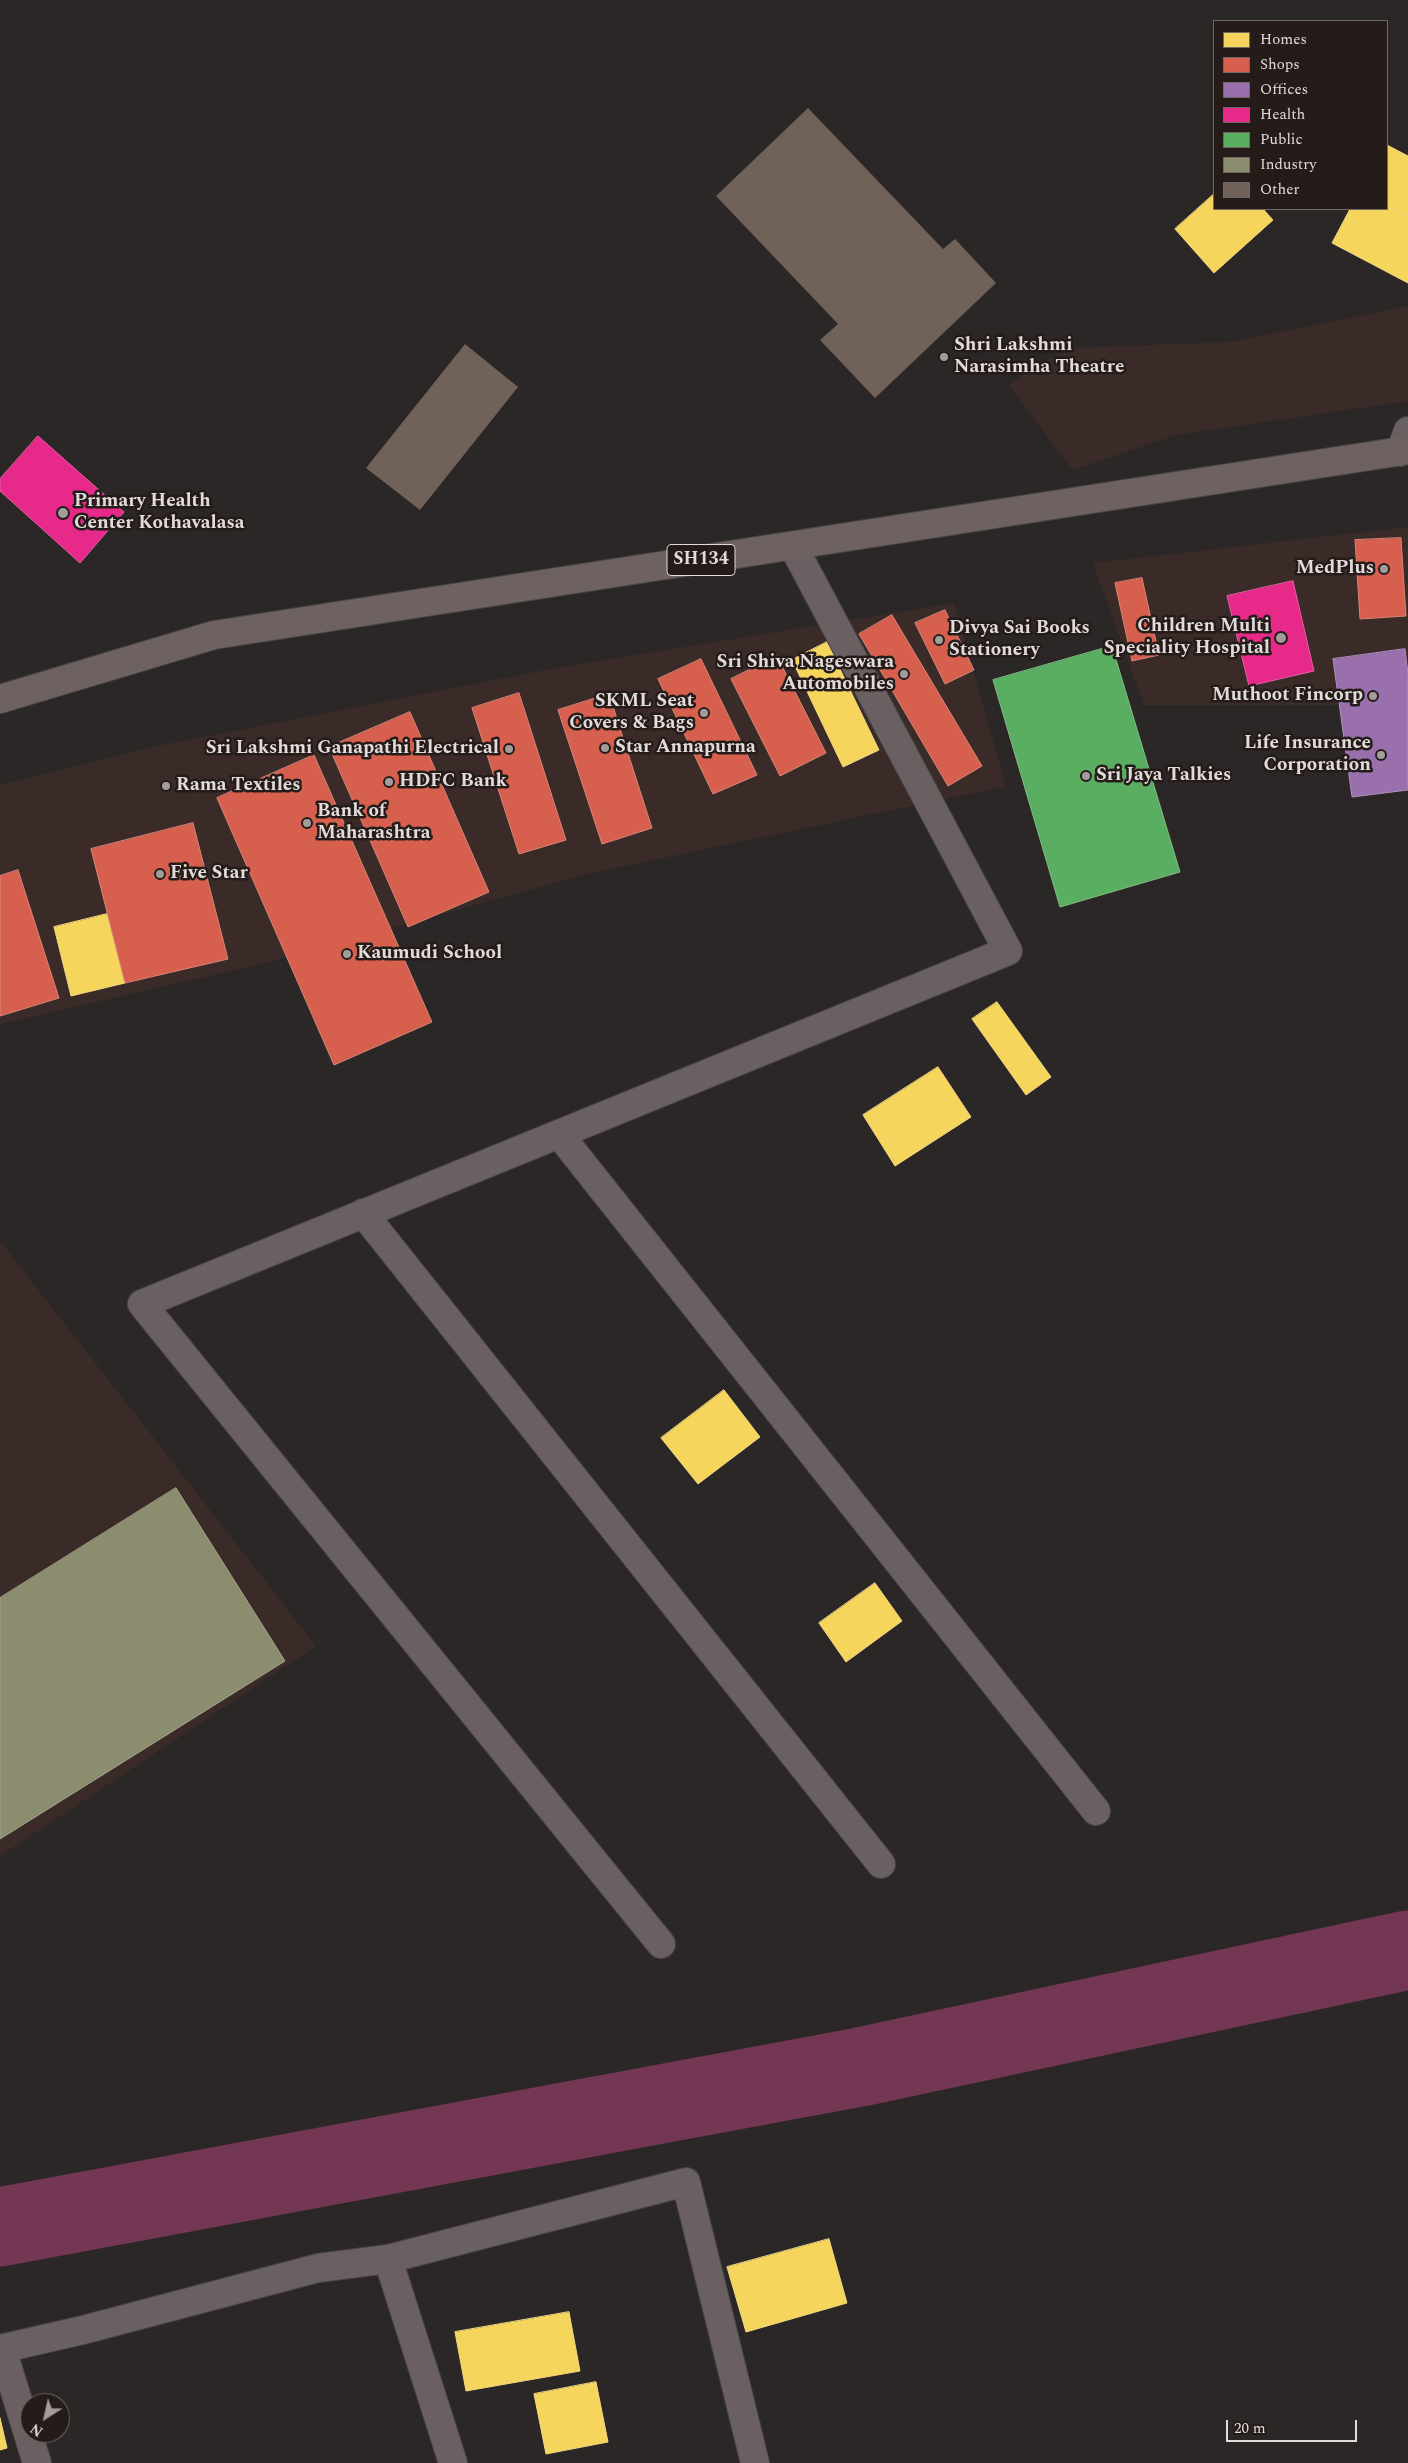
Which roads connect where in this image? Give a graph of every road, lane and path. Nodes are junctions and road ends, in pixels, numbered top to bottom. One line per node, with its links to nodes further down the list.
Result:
1 (1405, 444): 2 (main road, SH134)
2 (793, 546): 3 (main road, SH134); 4 (street)
3 (0, 699)
4 (559, 1134): 5 (street); 6 (street)
5 (363, 1213): 7 (street); 8 (street)
6 (1096, 1811)
7 (881, 1864)
8 (661, 1944)
9 (388, 2259): 10 (street); 12 (street); 13 (street)
10 (1, 2349): 11 (street)
11 (37, 2463)
12 (453, 2463)
13 (755, 2463)

